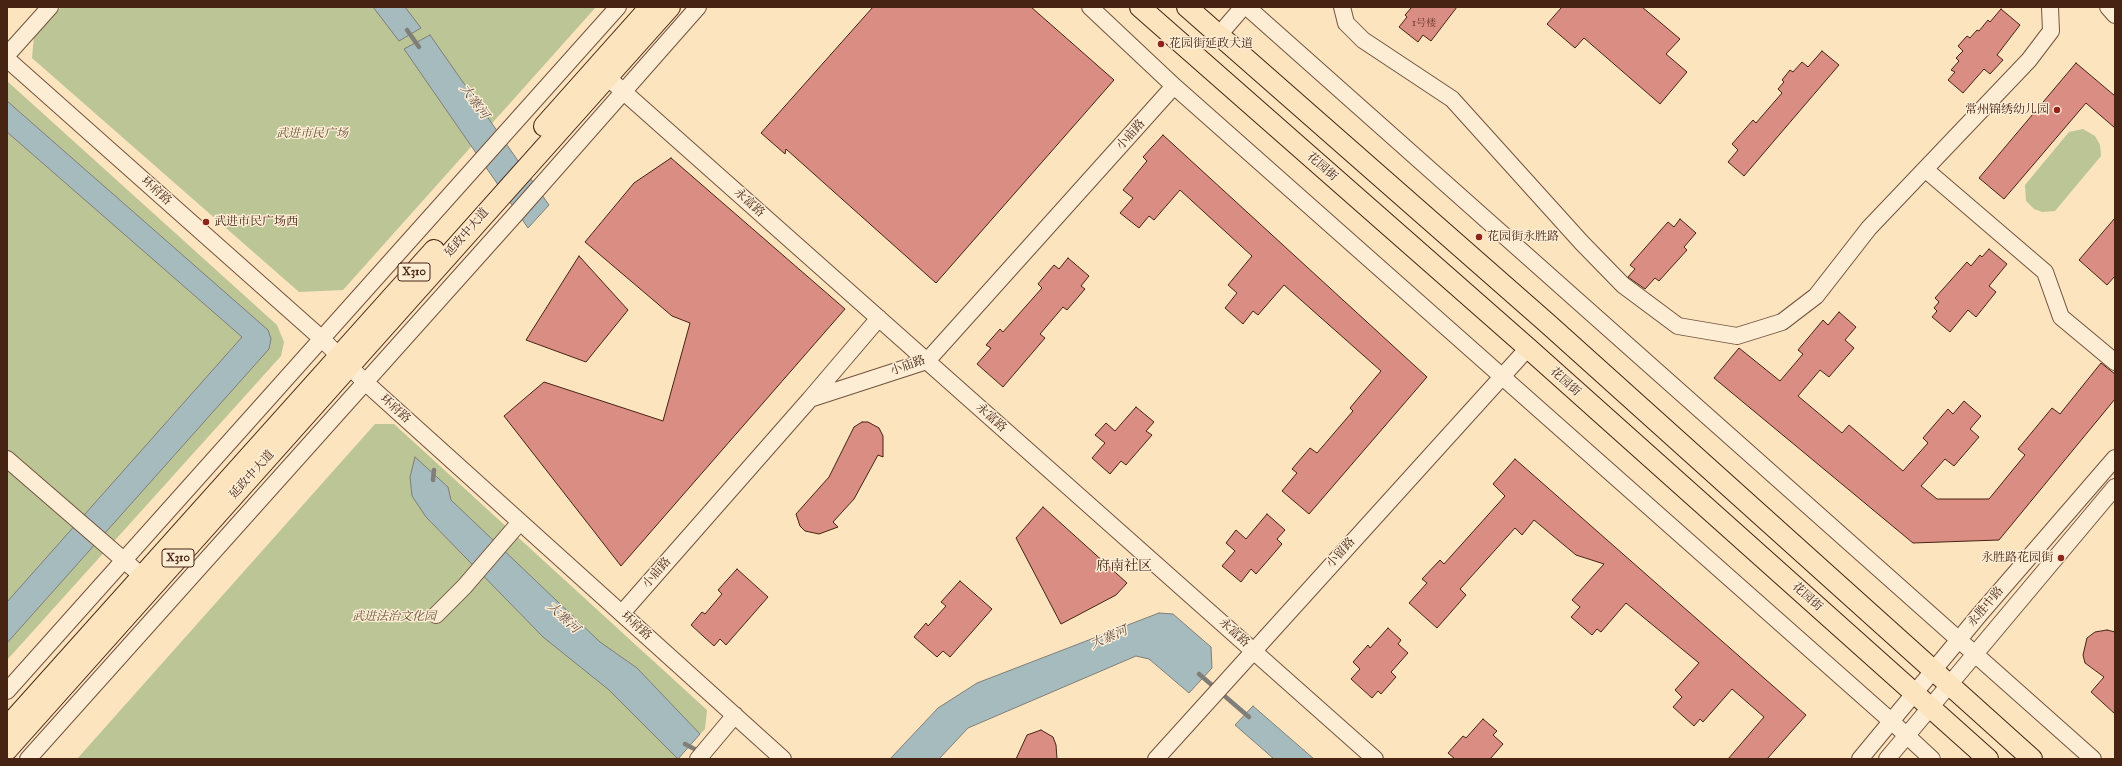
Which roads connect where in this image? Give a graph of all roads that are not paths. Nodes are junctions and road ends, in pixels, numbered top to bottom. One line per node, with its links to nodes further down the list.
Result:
1 (50, 7): 16 (street)
2 (618, 7): 24 (street)
3 (650, 7): 21 (main road, X310)
4 (670, 7): 18 (main road, X310)
5 (698, 7): 20 (street)
6 (1090, 7): 19 (street)
7 (1140, 7): 25 (main road, 花园街)
8 (1187, 7): 15 (main road)
9 (1243, 7): 15 (street)
10 (1247, 7): 40 (street)
11 (1342, 7): 22 (street)
12 (2050, 7): 22 (street)
13 (2108, 7): 14 (street)
14 (2115, 15)
15 (1218, 36): 43 (main road)
16 (7, 55)
17 (7, 59): 24 (street, 环府路)
18 (607, 77): 20 (street, 永富路); 21 (main road, X310)
19 (1174, 86): 27 (street, 小庙路); 29 (street)
20 (624, 91): 23 (street, 永富路); 30 (street)
21 (524, 158): 26 (main road, 延政中大道 / X310)
22 (1926, 170): 28 (street)
23 (879, 318): 27 (street, 永富路); 31 (street)
24 (321, 338): 26 (street, 环府路); 36 (street)
25 (1528, 348): 29 (street, 小留路); 46 (main road, 花园街)
26 (344, 361): 30 (street, 环府路); 37 (main road, 延政中大道 / X310); 52 (main road, 延政中大道 / X310)
27 (927, 361): 31 (street, 小庙路); 41 (street, 永富路)
28 (2115, 362)
29 (1501, 377): 41 (street, 小留路); 49 (street)
30 (365, 382): 35 (street, 环府路); 53 (street)
31 (810, 399): 38 (street, 小庙路)
32 (2115, 458): 40 (street, 永胜中路)
33 (7, 459): 36 (street)
34 (2115, 487): 42 (street, 永胜中路)
35 (520, 522): 38 (street, 环府路); 39 (street)
36 (124, 561): 37 (street); 45 (street)
37 (142, 576): 50 (main road, 延政中大道 / X310)
38 (622, 613): 48 (street, 环府路)
39 (436, 615)
40 (1958, 639): 42 (street); 43 (street, 永胜中路)
41 (1253, 650): 56 (street, 小留路); 57 (street, 永富路)
42 (1974, 653): 44 (street, 永胜中路); 63 (street)
43 (1932, 671): 44 (main road); 46 (street, 永胜中路)
44 (1948, 685): 47 (street, 永胜中路); 62 (main road)
45 (7, 691)
46 (1915, 694): 47 (main road, 花园街); 49 (street, 永胜中路)
47 (1930, 708): 51 (street, 永胜中路); 61 (main road, 花园街)
48 (735, 716): 54 (street); 55 (street, 环府路)
49 (1891, 721): 51 (street); 58 (street, 永胜中路)
50 (7, 727)
51 (1907, 736): 59 (street, 永胜中路); 60 (street)
52 (7, 750)
53 (28, 759)
54 (698, 759)
55 (783, 759)
56 (1156, 759)
57 (1375, 759)
58 (1860, 759)
59 (1887, 759)
60 (1932, 759)
61 (1988, 759)
62 (2032, 759)
63 (2093, 759)

